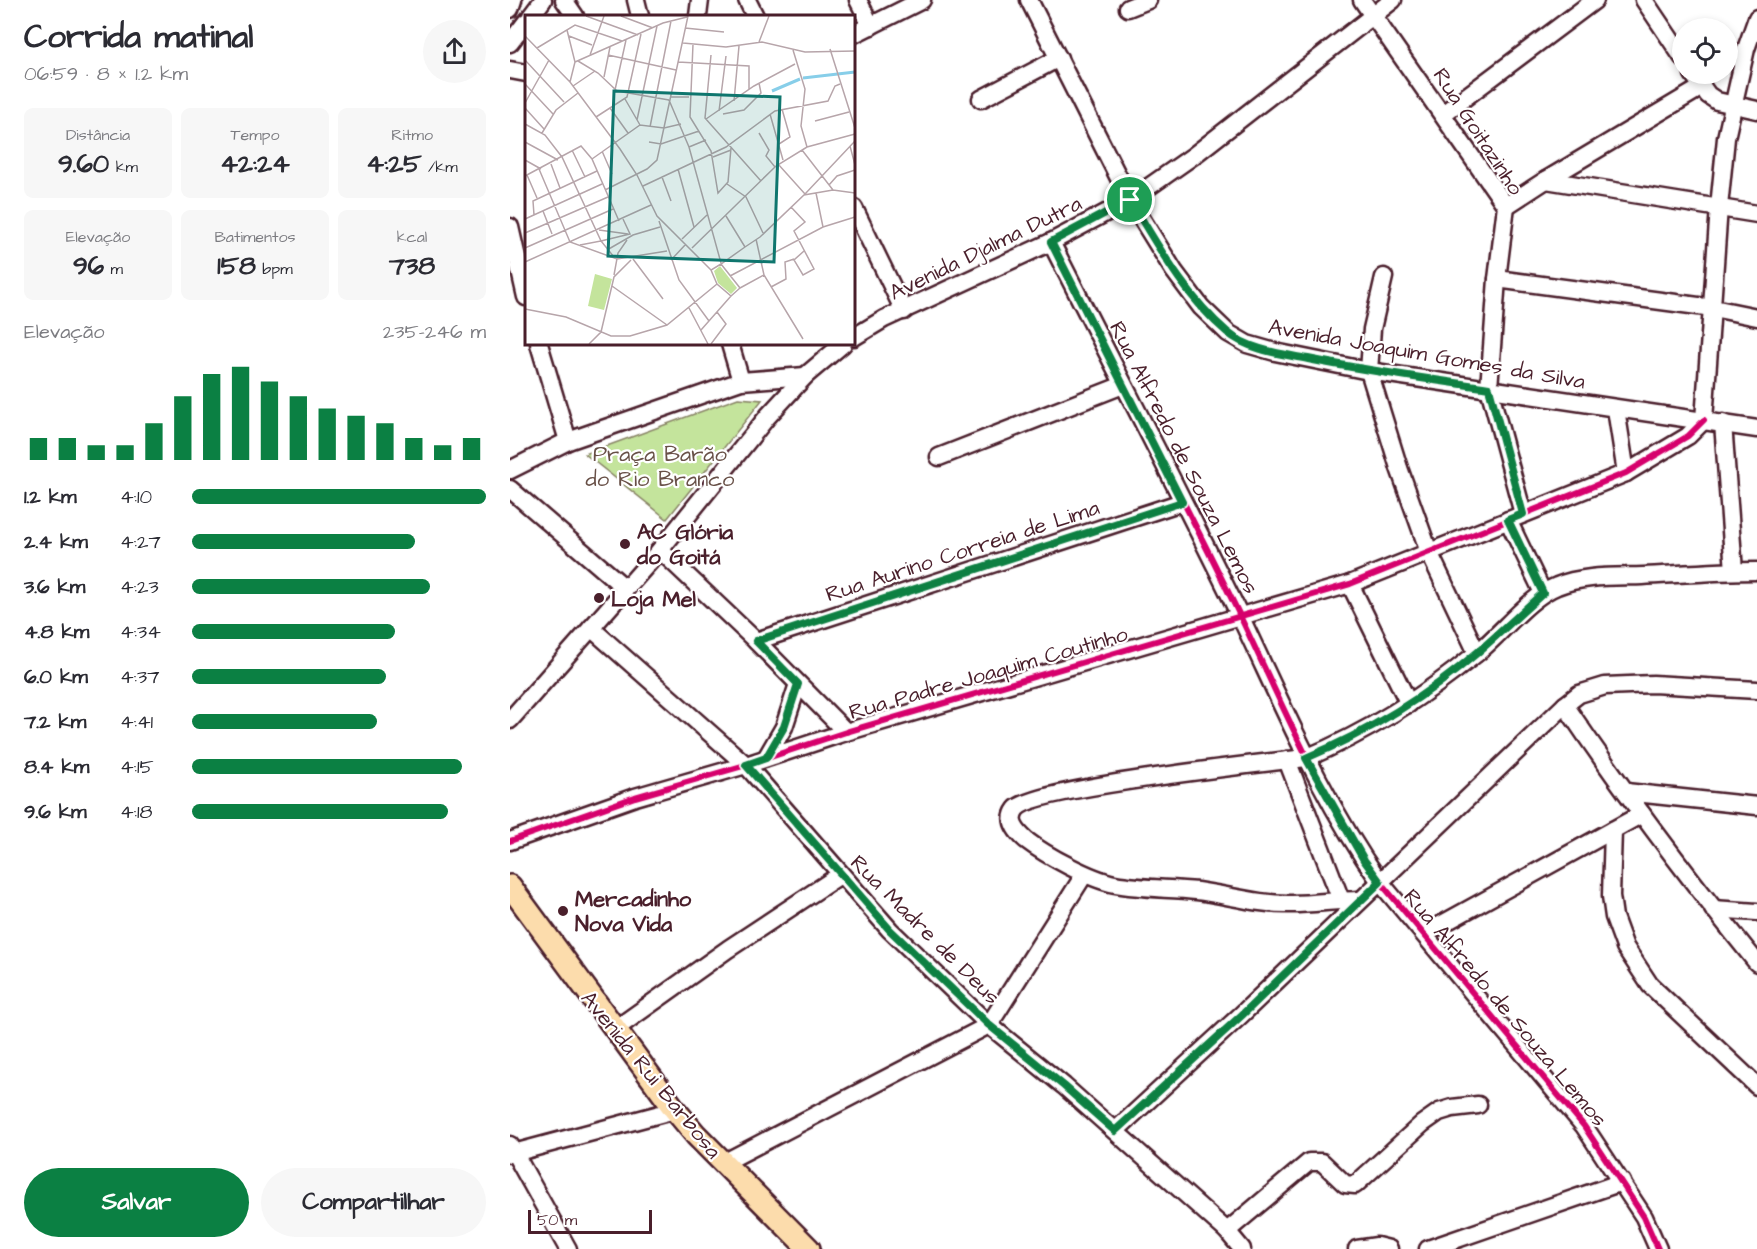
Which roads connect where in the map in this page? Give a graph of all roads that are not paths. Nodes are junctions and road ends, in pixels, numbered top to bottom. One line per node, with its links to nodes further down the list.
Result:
1 (513, 0): 16 (street)
2 (543, 0): 17 (street)
3 (564, 0): 18 (street)
4 (636, 0): 19 (street)
5 (700, 0): 20 (street)
6 (747, 0): 21 (street)
7 (858, 0): 25 (street)
8 (922, 0): 25 (street)
9 (1029, 0): 29 (street, Avenida Joaquim Gomes da Silva)
10 (1148, 0): 15 (street)
11 (1362, 0): 22 (street, Rua Goitazinho)
12 (1393, 0): 22 (street, Avenida Djalma Dutra)
13 (1595, 0): 37 (street)
14 (1644, 0): 27 (street)
15 (1128, 8)
16 (510, 9)
17 (532, 15)
18 (573, 15)
19 (640, 15)
20 (698, 15)
21 (754, 15)
22 (1374, 15): 37 (street, Rua Goitazinho); 39 (street, Avenida Djalma Dutra)
23 (1757, 18): 35 (street)
24 (525, 23): 28 (street)
25 (871, 26): 26 (street)
26 (855, 34)
27 (1672, 42)
28 (510, 43)
29 (1059, 58): 34 (street); 39 (street, Avenida Joaquim Gomes da Silva)
30 (510, 70): 31 (street)
31 (525, 74)
32 (1692, 84): 38 (street)
33 (1701, 84): 35 (street)
34 (981, 99)
35 (1732, 105): 36 (street); 41 (street)
36 (1757, 110)
37 (1443, 114): 40 (street, Rua Goitazinho)
38 (1546, 180): 40 (street); 41 (street)
39 (1130, 200): 45 (street, Avenida Djalma Dutra); 56 (street, Avenida Joaquim Gomes da Silva)
40 (1506, 206): 47 (street, Rua Goitazinho)
41 (1719, 207): 43 (street); 49 (street)
42 (855, 210): 50 (street)
43 (1757, 214)
44 (510, 227): 48 (street)
45 (1051, 242): 50 (street, Avenida Djalma Dutra); 59 (street, Rua Alfredo de Souza Lemos)
46 (1384, 277): 56 (street)
47 (1497, 279): 49 (street); 60 (street, Rua Goitazinho)
48 (525, 293)
49 (1713, 308): 51 (street); 62 (street)
50 (904, 311): 52 (street, Avenida Djalma Dutra)
51 (1757, 317)
52 (855, 336)
53 (539, 345): 65 (street)
54 (730, 345): 58 (street)
55 (842, 345): 57 (street)
56 (1370, 370): 60 (street, Avenida Joaquim Gomes da Silva); 73 (street)
57 (805, 376): 58 (street); 72 (street)
58 (741, 381): 65 (street)
59 (1123, 385): 66 (street); 70 (street, Rua Alfredo de Souza Lemos)
60 (1489, 388): 61 (street, Avenida Joaquim Gomes da Silva); 71 (street, Rua Goitazinho)
61 (1616, 409): 62 (street, Avenida Joaquim Gomes da Silva); 68 (street)
62 (1704, 420): 63 (street, Avenida Joaquim Gomes da Silva); 68 (street, Rua Padre Joaquim Coutinho)
63 (1723, 423): 64 (street, Avenida Joaquim Gomes da Silva); 74 (street)
64 (1757, 429)
65 (568, 441): 67 (street)
66 (939, 457)
67 (510, 470)
68 (1626, 473): 71 (street, Rua Padre Joaquim Coutinho)
69 (510, 489): 77 (street)
70 (1182, 502): 79 (street, Rua Alfredo de Souza Lemos); 81 (street, Rua Aurino Correia de Lima)
71 (1515, 517): 73 (street, Rua Padre Joaquim Coutinho); 78 (street, Rua Goitazinho)
72 (660, 550): 77 (street); 81 (street)
73 (1429, 552): 76 (street, Rua Padre Joaquim Coutinho); 82 (street)
74 (1734, 571): 75 (street); 78 (street)
75 (1757, 571)
76 (1350, 584): 79 (street, Rua Padre Joaquim Coutinho); 85 (street)
77 (625, 588): 80 (street)
78 (1543, 593): 82 (street)
79 (1240, 617): 88 (street, Rua Padre Joaquim Coutinho); 90 (street, Rua Alfredo de Souza Lemos)
80 (591, 628): 87 (street); 92 (street, Rua Madre de Deus)
81 (756, 641): 83 (street)
82 (1477, 653): 85 (street)
83 (798, 684): 88 (street); 89 (street)
84 (1757, 690): 86 (street, Rua Alfredo de Souza Lemos)
85 (1409, 704): 90 (street)
86 (1565, 705): 93 (street); 100 (street, Rua Alfredo de Souza Lemos)
87 (510, 720)
88 (846, 732): 89 (street, Rua Padre Joaquim Coutinho)
89 (766, 758): 92 (street, Rua Padre Joaquim Coutinho)
90 (1306, 758): 91 (street); 100 (street, Rua Alfredo de Souza Lemos)
91 (1287, 760): 99 (street); 102 (street)
92 (746, 765): 97 (street, Rua Padre Joaquim Coutinho); 98 (street, Rua Madre de Deus)
93 (1626, 792): 94 (street); 95 (street)
94 (1757, 806)
95 (1642, 814): 96 (street); 104 (street)
96 (1613, 830): 106 (street); 110 (street)
97 (510, 841)
98 (840, 875): 108 (street, Rua Madre de Deus); 109 (street)
99 (1084, 875): 102 (street); 108 (street)
100 (1380, 882): 103 (street, Rua Alfredo de Souza Lemos); 106 (street, Rua Alfredo de Souza Lemos)
101 (510, 886): 109 (main road, Avenida Rui Barbosa)
102 (1341, 900): 103 (street)
103 (1360, 900): 113 (street, Rua Alfredo de Souza Lemos)
104 (1713, 909): 105 (street); 107 (street)
105 (1757, 912)
106 (1424, 934): 116 (street, Rua Alfredo de Souza Lemos)
107 (1757, 963)
108 (989, 1025): 113 (street, Rua Madre de Deus); 115 (street)
109 (614, 1030): 112 (main road, Avenida Rui Barbosa)
110 (1757, 1086)
111 (1478, 1105): 117 (street)
112 (675, 1110): 114 (street); 115 (main road, Avenida Rui Barbosa)
113 (1115, 1131): 117 (street, Rua Madre de Deus)
114 (511, 1150): 118 (street)
115 (723, 1163): 119 (main road, Avenida Rui Barbosa)
116 (1622, 1182): 123 (street); 124 (street, Rua Alfredo de Souza Lemos)
117 (1227, 1231): 120 (street, Rua Madre de Deus)
118 (568, 1249)
119 (809, 1249)
120 (1242, 1249)
121 (1357, 1249): 122 (street)
122 (1389, 1249)
123 (1428, 1249)
124 (1658, 1249)

